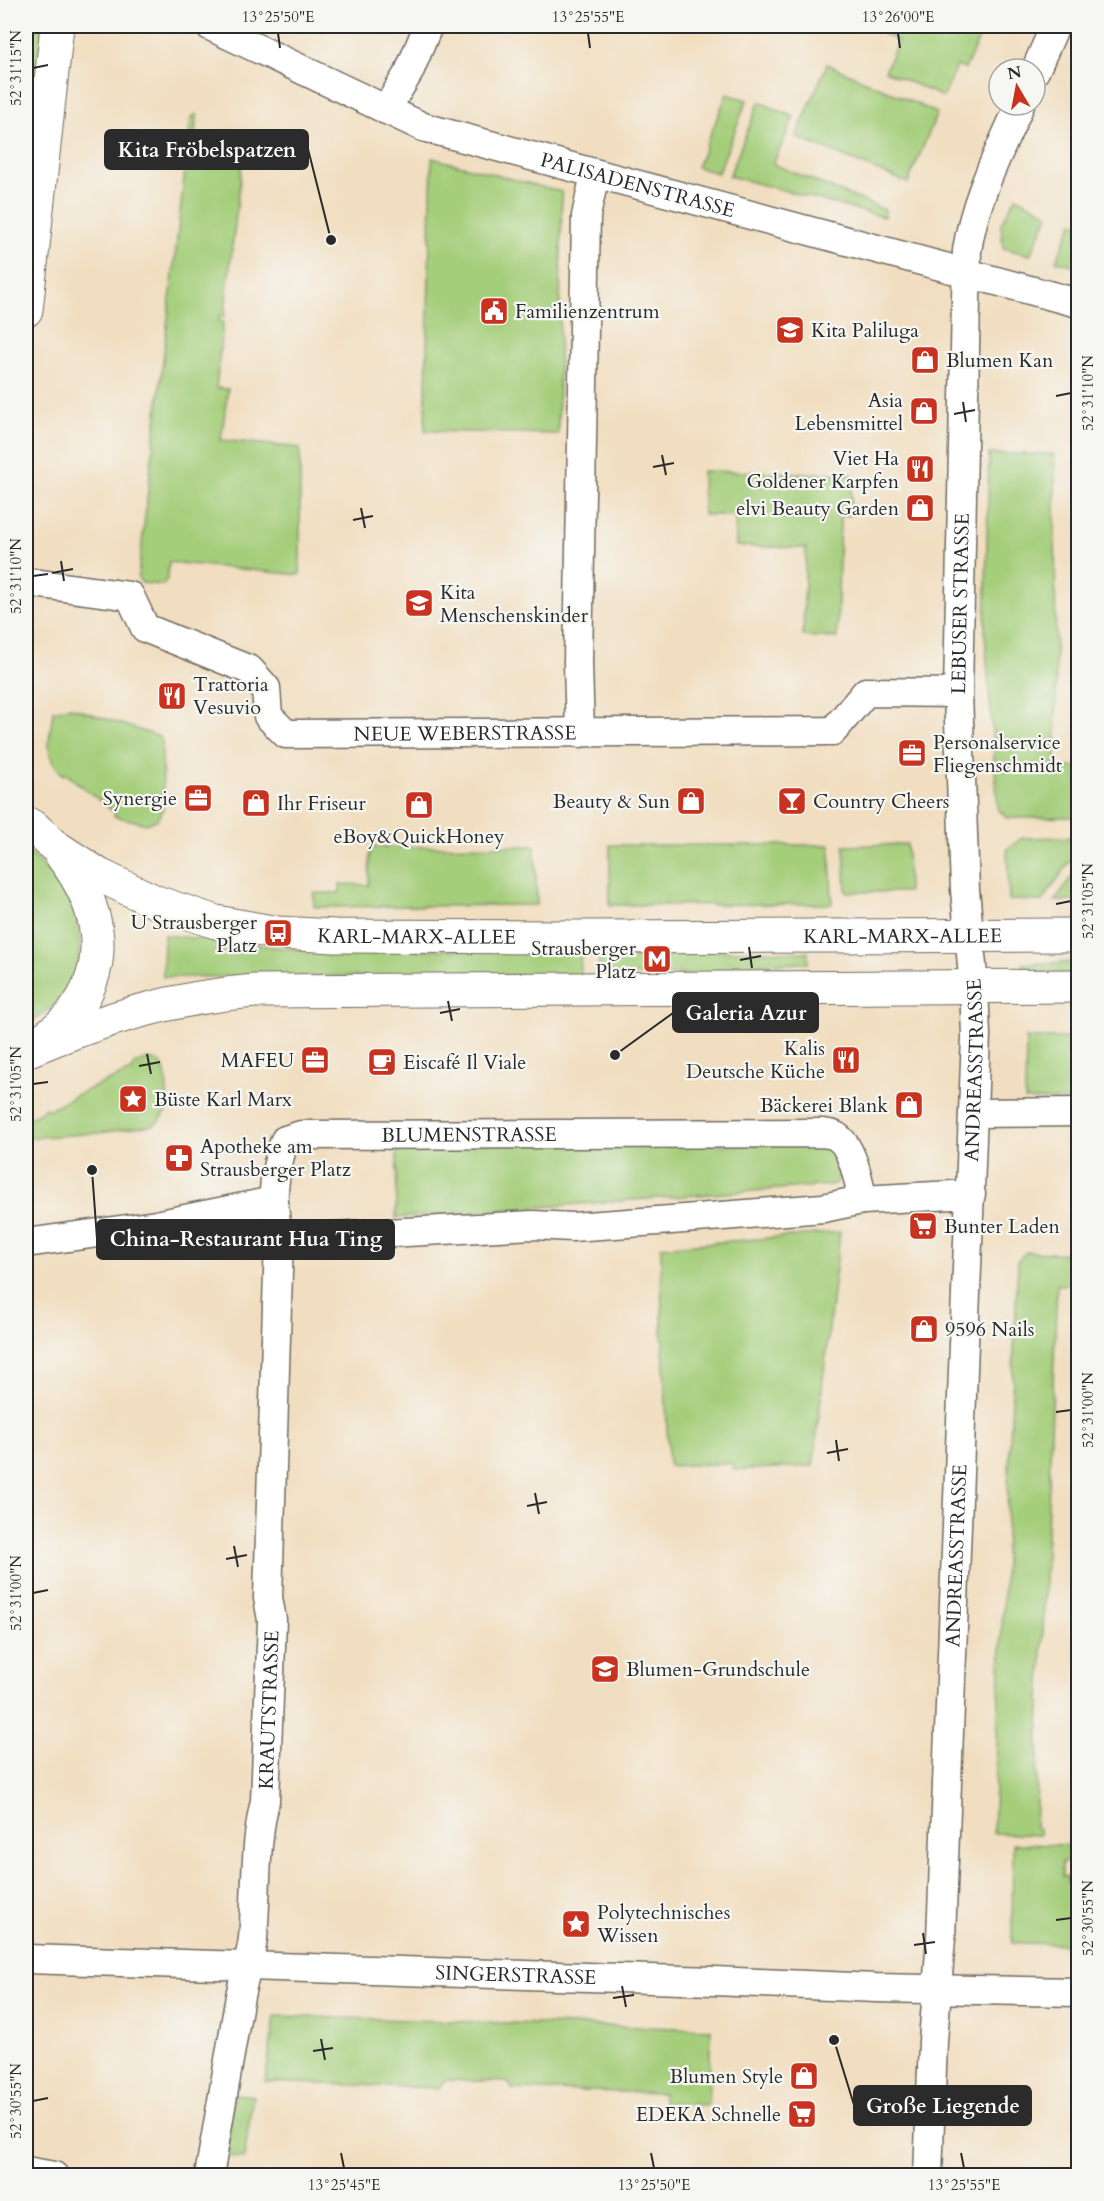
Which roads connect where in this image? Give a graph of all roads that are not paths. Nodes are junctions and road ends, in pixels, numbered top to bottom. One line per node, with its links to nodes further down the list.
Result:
1 (57, 26): 11 (main road)
2 (210, 26): 6 (street, PALISADENSTRASSE)
3 (428, 26): 6 (street)
4 (1055, 26): 5 (street)
5 (1041, 57)
6 (386, 110): 8 (street, PALISADENSTRASSE)
7 (1015, 117): 9 (street, LEBUSER STRASSE)
8 (595, 174): 9 (street, PALISADENSTRASSE); 14 (street)
9 (966, 274): 10 (street, PALISADENSTRASSE); 13 (street, LEBUSER STRASSE)
10 (1078, 303)
11 (26, 310)
12 (26, 582): 14 (street, NEUE WEBERSTRASSE)
13 (958, 693): 14 (street, NEUE WEBERSTRASSE); 17 (street, LEBUSER STRASSE)
14 (580, 734)
15 (35, 827): 17 (main road, KARL-MARX-ALLEE); 20 (main road)
16 (1078, 934): 17 (main road, KARL-MARX-ALLEE)
17 (969, 936): 19 (street, ANDREASSTRASSE)
18 (1078, 986): 19 (main road)
19 (974, 987): 20 (main road); 22 (street, ANDREASSTRASSE)
20 (26, 1050)
21 (1078, 1112): 22 (street)
22 (974, 1113): 23 (street, ANDREASSTRASSE)
23 (971, 1194): 24 (street); 30 (street, ANDREASSTRASSE)
24 (862, 1200): 25 (street, BLUMENSTRASSE); 26 (street)
25 (273, 1201): 26 (street, BLUMENSTRASSE); 27 (street)
26 (279, 1239): 29 (street, KRAUTSTRASSE)
27 (26, 1244)
28 (26, 1959): 29 (street, SINGERSTRASSE)
29 (247, 1966): 30 (street, SINGERSTRASSE); 34 (street, KRAUTSTRASSE)
30 (937, 1989): 31 (street, SINGERSTRASSE); 35 (street, ANDREASSTRASSE)
31 (1078, 1992)
32 (26, 2171): 33 (street)
33 (54, 2175)
34 (209, 2175)
35 (928, 2175)

